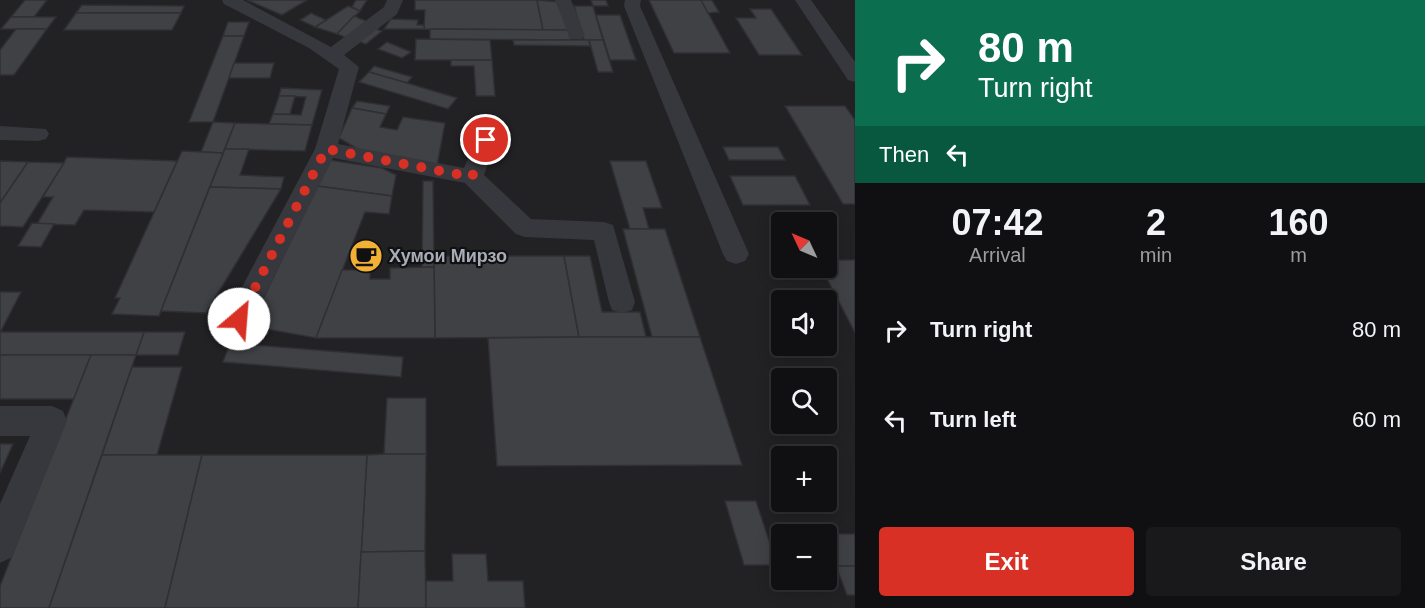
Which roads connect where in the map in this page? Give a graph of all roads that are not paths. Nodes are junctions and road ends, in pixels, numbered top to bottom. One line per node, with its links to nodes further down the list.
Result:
1 (230, 0): 7 (lane)
2 (395, 0): 7 (lane)
3 (563, 0): 6 (lane)
4 (633, 0): 14 (lane)
5 (803, 0): 8 (lane)
6 (576, 35)
7 (333, 54): 12 (lane)
8 (855, 76)
9 (0, 133): 10 (lane)
10 (38, 134)
11 (486, 140): 13 (lane)
12 (326, 149): 13 (lane); 16 (lane)
13 (472, 177): 15 (lane)
14 (736, 254)
15 (622, 302)
16 (239, 319)
17 (0, 421): 18 (lane)
18 (0, 544)

